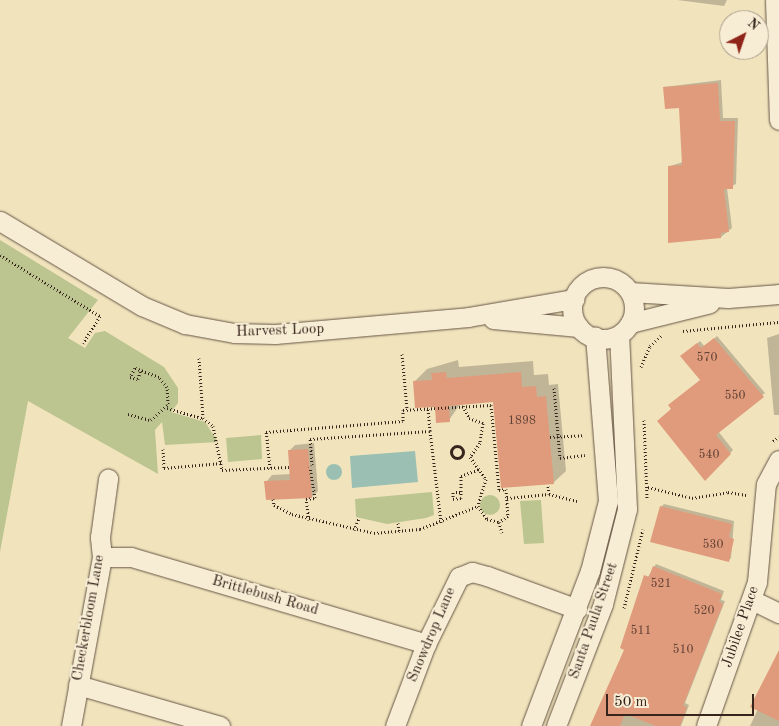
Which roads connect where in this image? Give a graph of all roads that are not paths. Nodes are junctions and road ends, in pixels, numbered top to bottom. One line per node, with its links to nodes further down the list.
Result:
1 (775, 0): 2 (street)
2 (778, 62): 3 (street)
3 (779, 120)
4 (0, 221): 9 (street, Harvest Loop)
5 (630, 292): 7 (street); 8 (street); 11 (street)
6 (779, 294): 8 (street)
7 (574, 298): 9 (street, Harvest Loop); 10 (street)
8 (728, 298): 11 (street)
9 (468, 317): 10 (street, Harvest Loop)
10 (579, 326): 12 (street)
11 (625, 329): 12 (street); 25 (street, Santa Paula Street)
12 (595, 337): 17 (street, Santa Paula Street)
13 (779, 460): 16 (street, Jubilee Place)
14 (108, 479): 15 (street, Checkerbloom Lane)
15 (102, 557): 19 (street, Brittlebush Road); 20 (street, Checkerbloom Lane)
16 (752, 600): 18 (street); 26 (street, Jubilee Place)
17 (577, 609): 19 (street, Snowdrop Lane); 24 (street, Santa Paula Street)
18 (779, 613)
19 (426, 644): 23 (street, Snowdrop Lane)
20 (78, 685): 21 (street, Checkerbloom Lane); 22 (street)
21 (71, 726)
22 (220, 726)
23 (395, 726)
24 (531, 726)
25 (556, 726)
26 (706, 726)

